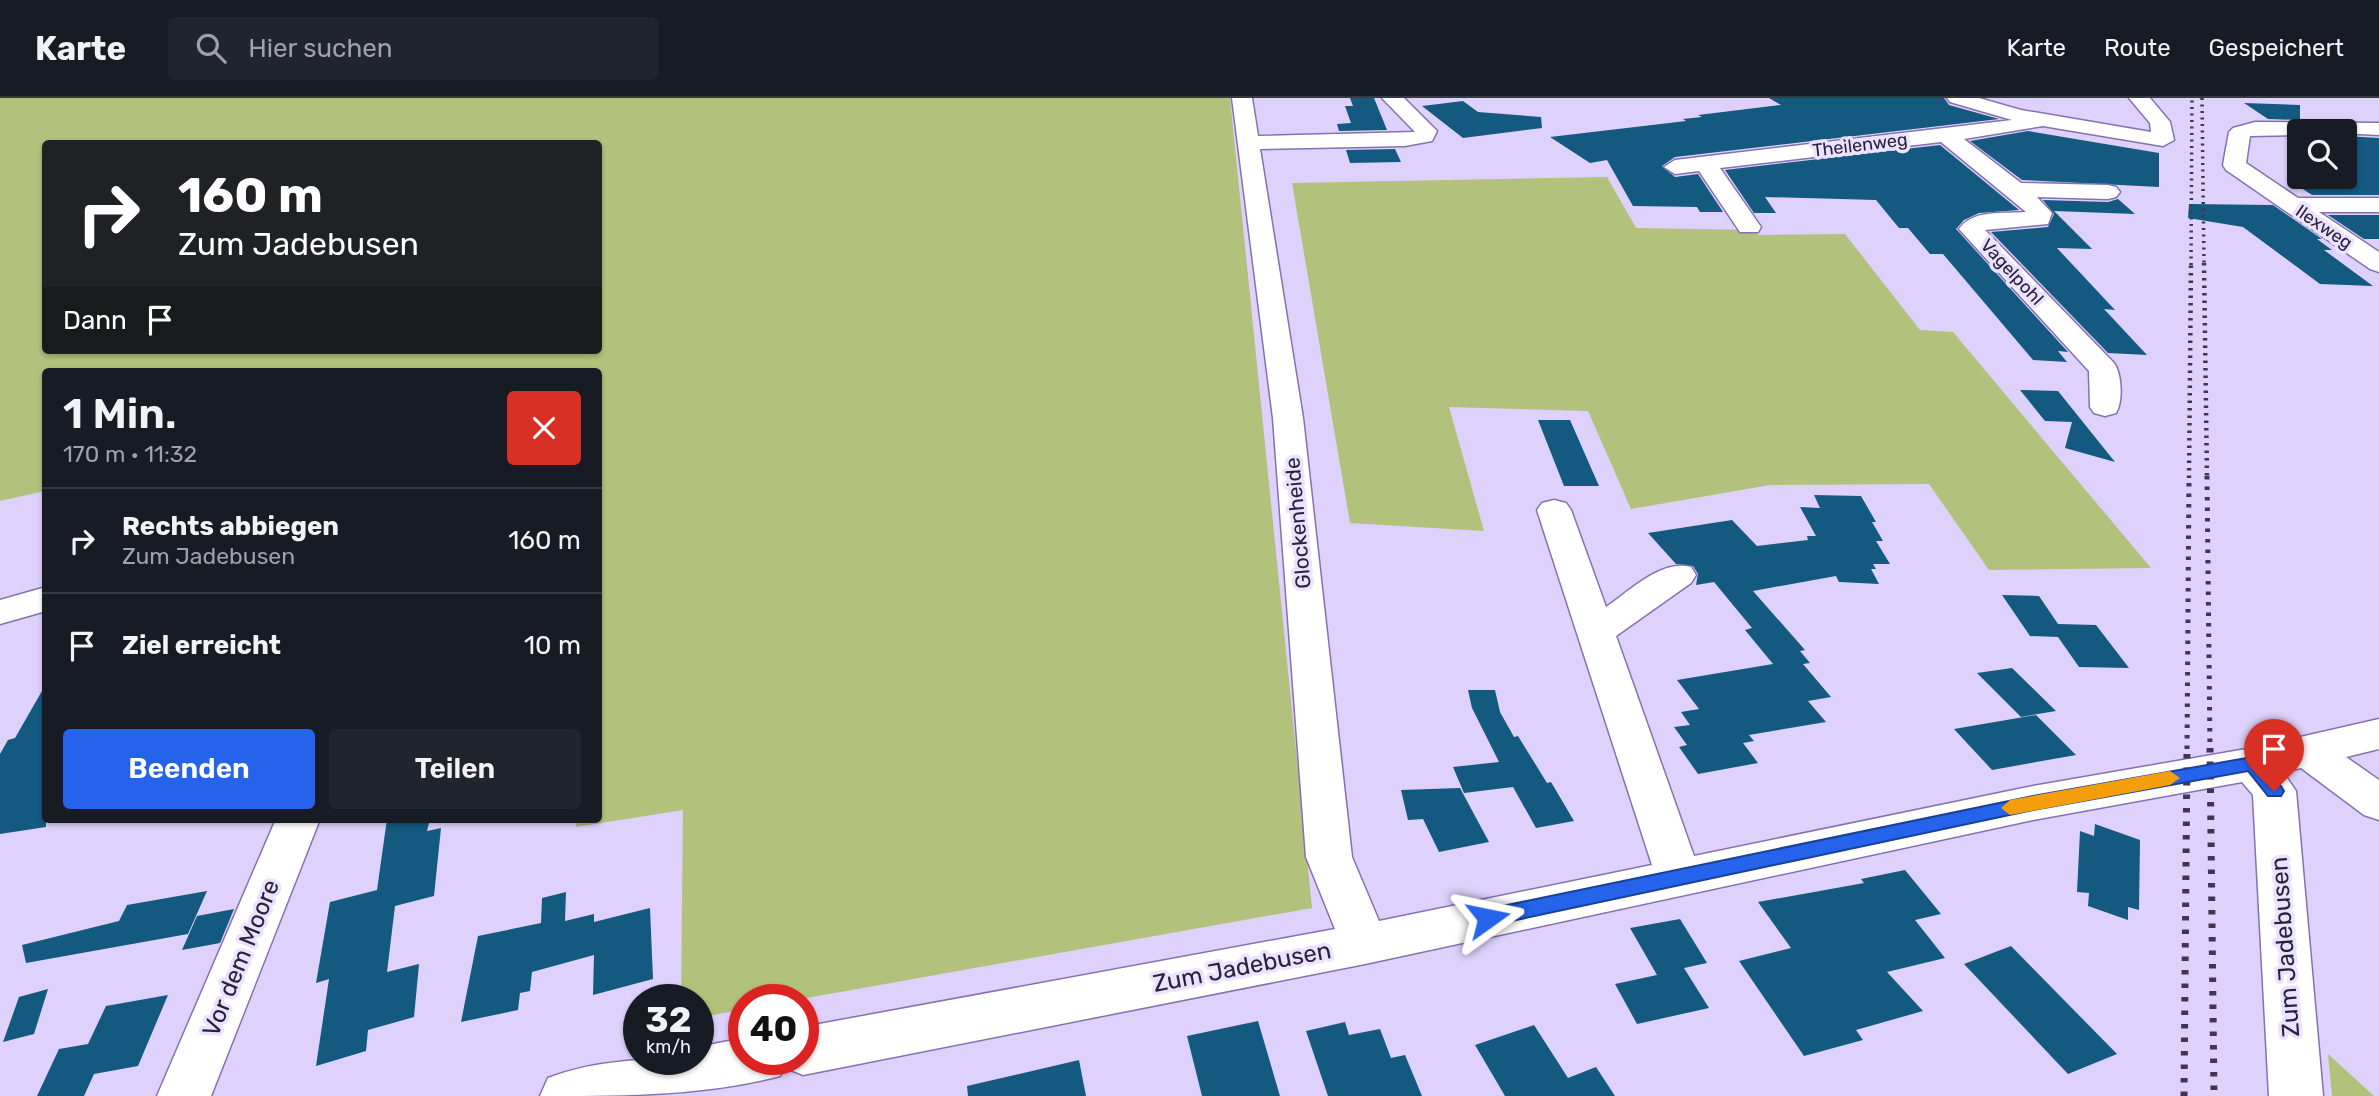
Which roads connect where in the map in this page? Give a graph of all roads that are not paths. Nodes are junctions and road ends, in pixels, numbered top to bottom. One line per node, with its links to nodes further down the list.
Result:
1 (1242, 98): 8 (street, Glockenheide)
2 (1392, 98): 8 (street)
3 (1957, 98): 5 (street)
4 (2138, 98): 5 (street)
5 (2043, 120): 7 (street, Theilenweg)
6 (2379, 129): 13 (street, Ilexweg)
7 (1946, 135): 9 (street, Theilenweg); 11 (street, Vagelpohl)
8 (1248, 143): 29 (street, Glockenheide)
9 (1706, 164): 10 (street, Theilenweg); 15 (street)
10 (1675, 167)
11 (2014, 190): 12 (street); 17 (street, Vagelpohl)
12 (2108, 192)
13 (2292, 205): 14 (street); 16 (street, Ilexweg)
14 (2379, 205)
15 (1749, 227)
16 (2379, 264)
17 (2105, 407)
18 (1554, 510): 22 (street)
19 (1678, 575): 22 (street)
20 (42, 599): 21 (street)
21 (0, 612)
22 (1595, 632): 28 (street)
23 (2379, 734): 24 (street, Zum Jadebusen)
24 (2308, 751): 25 (street, Zum Jadebusen); 26 (street)
25 (2252, 764): 28 (street, Zum Jadebusen); 35 (street, Zum Jadebusen)
26 (2379, 803)
27 (297, 823): 33 (street, Vor dem Moore)
28 (1679, 878): 29 (street, Zum Jadebusen)
29 (1365, 944): 30 (street, Zum Jadebusen)
30 (819, 1048)
31 (728, 1069): 32 (street)
32 (671, 1086): 34 (street)
33 (184, 1096)
34 (567, 1096)
35 (2296, 1096)

